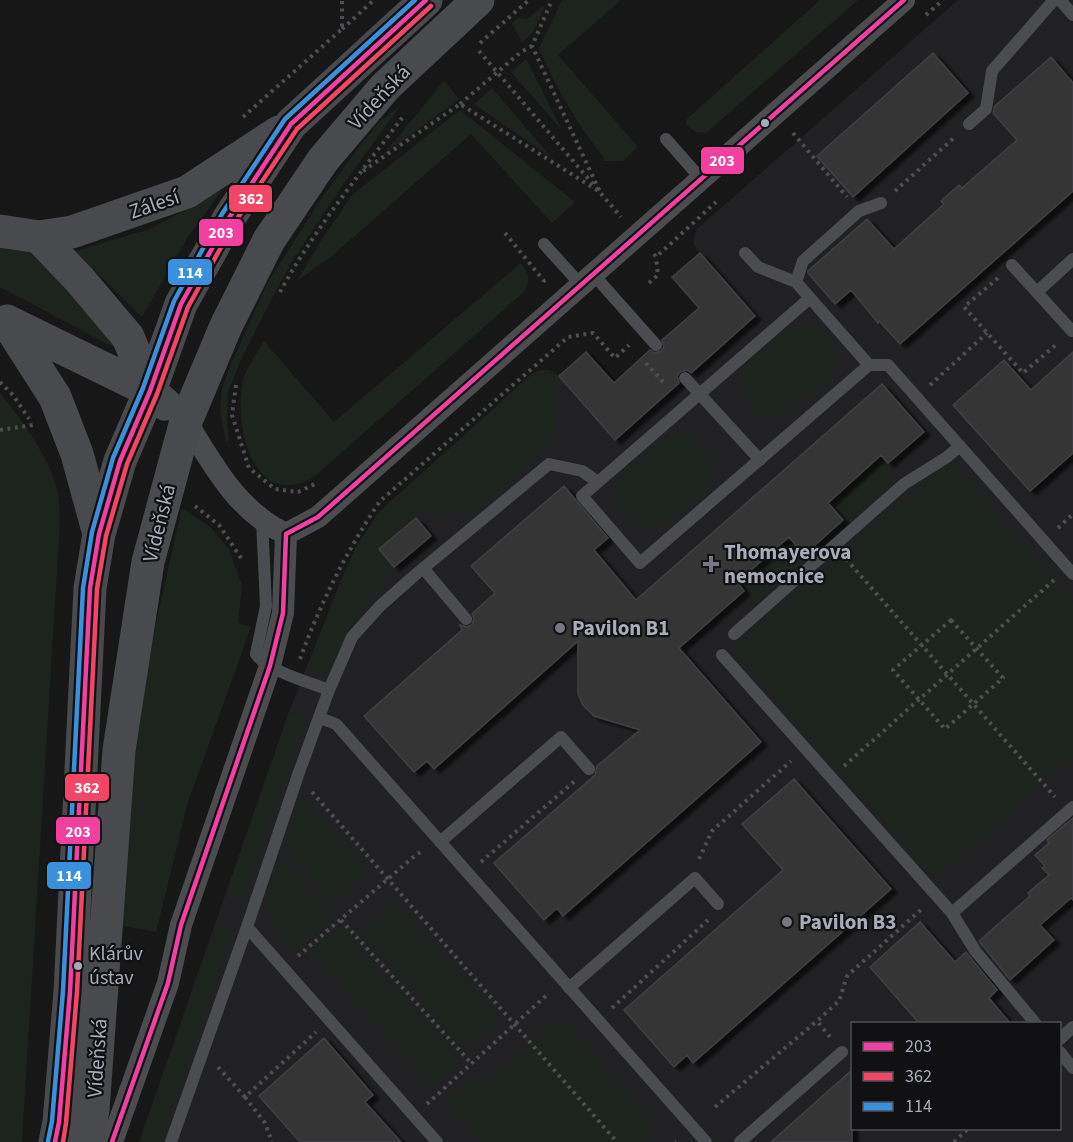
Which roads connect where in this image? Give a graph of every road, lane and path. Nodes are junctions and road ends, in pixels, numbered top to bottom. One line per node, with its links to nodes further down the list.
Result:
1 (342, 0): 11 (path)
2 (374, 0): 11 (path)
3 (426, 0): 19 (main road, Vídeňská)
4 (478, 0): 58 (main road, Vídeňská)
5 (529, 0): 13 (path)
6 (552, 0): 12 (path)
7 (904, 0): 24 (street)
8 (1054, 0): 20 (lane)
9 (1060, 0): 10 (lane)
10 (1073, 15)
11 (342, 28): 18 (path)
12 (532, 46): 15 (path); 25 (path)
13 (475, 47)
14 (479, 51): 15 (path)
15 (498, 72): 16 (path); 25 (path)
16 (460, 104): 23 (path); 25 (path)
17 (408, 110): 23 (path)
18 (240, 120)
19 (291, 124): 31 (main road, Zálesí); 55 (main road, Vídeňská)
20 (969, 124): 26 (path)
21 (793, 133): 27 (path)
22 (666, 139): 24 (lane)
23 (360, 173): 43 (path)
24 (702, 180): 37 (street)
25 (600, 192): 28 (path)
26 (881, 203): 27 (lane)
27 (859, 211): 38 (lane)
28 (624, 220)
29 (0, 231): 31 (main road, Zálesí)
30 (505, 233): 40 (path)
31 (39, 237): 55 (main road)
32 (544, 244): 37 (lane)
33 (745, 253): 38 (lane)
34 (656, 257): 39 (path)
35 (1073, 260): 41 (lane)
36 (1012, 265): 41 (lane); 46 (path)
37 (587, 279): 47 (lane); 70 (street)
38 (796, 282): 42 (lane)
39 (650, 283)
40 (537, 288)
41 (1037, 292): 45 (lane)
42 (810, 298): 50 (lane); 57 (lane)
43 (275, 300)
44 (3, 319): 55 (main road); 69 (main road)
45 (1072, 331): 46 (path)
46 (987, 333): 56 (path)
47 (656, 345)
48 (636, 351): 77 (path)
49 (641, 357): 54 (path)
50 (869, 365): 62 (lane); 63 (lane)
51 (685, 378): 57 (lane)
52 (0, 382): 59 (path)
53 (237, 382): 64 (path)
54 (667, 386)
55 (150, 390): 58 (main road); 69 (main road, Vídeňská)
56 (923, 391)
57 (700, 394): 63 (lane); 65 (lane)
58 (186, 421): 68 (street); 120 (main road, Vídeňská)
59 (33, 425): 60 (path); 61 (path)
60 (0, 430)
61 (38, 433)
62 (960, 446): 72 (lane); 75 (lane)
63 (760, 460): 65 (lane)
64 (322, 481)
65 (598, 482): 73 (lane)
66 (195, 506): 74 (path)
67 (1073, 514): 71 (path)
68 (262, 520): 70 (street); 82 (lane)
69 (99, 534): 119 (main road, Vídeňská)
70 (286, 534): 82 (street)
71 (1051, 534)
72 (833, 545): 78 (lane); 79 (path)
73 (423, 568): 76 (lane); 84 (lane)
74 (245, 571)
75 (1070, 571): 80 (path)
76 (466, 619)
77 (314, 621)
78 (734, 634)
79 (922, 645): 80 (path); 83 (path); 85 (path)
80 (977, 649): 83 (path); 86 (path)
81 (722, 656): 89 (lane)
82 (270, 666): 84 (lane); 121 (street)
83 (948, 675): 85 (path); 86 (path)
84 (329, 690): 87 (lane)
85 (920, 701): 86 (path); 89 (path)
86 (973, 704): 91 (path)
87 (320, 718): 90 (lane); 92 (lane)
88 (589, 769): 92 (lane); 93 (path)
89 (828, 774): 97 (lane)
90 (298, 775): 94 (path); 99 (lane)
91 (1070, 809): 97 (lane)
92 (440, 842): 93 (lane); 94 (path)
93 (468, 873): 101 (lane)
94 (387, 880): 98 (path); 107 (path)
95 (718, 903): 101 (lane); 104 (path)
96 (922, 909): 105 (path)
97 (952, 913): 106 (lane)
98 (341, 920): 100 (path); 113 (path)
99 (247, 927): 100 (lane); 110 (lane)
100 (284, 969): 103 (lane)
101 (569, 987): 104 (lane)
102 (548, 993): 107 (path)
103 (329, 1020): 115 (path); 117 (lane)
104 (598, 1021): 126 (lane)
105 (817, 1021): 111 (path); 116 (path)
106 (1035, 1022)
107 (515, 1024): 113 (path); 125 (path)
108 (1073, 1027): 109 (lane)
109 (1061, 1037)
110 (203, 1050): 115 (path); 122 (lane)
111 (842, 1052): 127 (lane)
112 (1061, 1054): 114 (lane)
113 (471, 1064): 117 (path)
114 (1073, 1068)
115 (244, 1097): 123 (path)
116 (716, 1107)
117 (414, 1116): 124 (lane)
118 (967, 1130): 128 (path)
119 (55, 1142)
120 (88, 1142)
121 (112, 1142)
122 (171, 1142)
123 (272, 1142)
124 (437, 1142)
125 (617, 1142)
126 (706, 1142)
127 (740, 1142)
128 (954, 1142)

